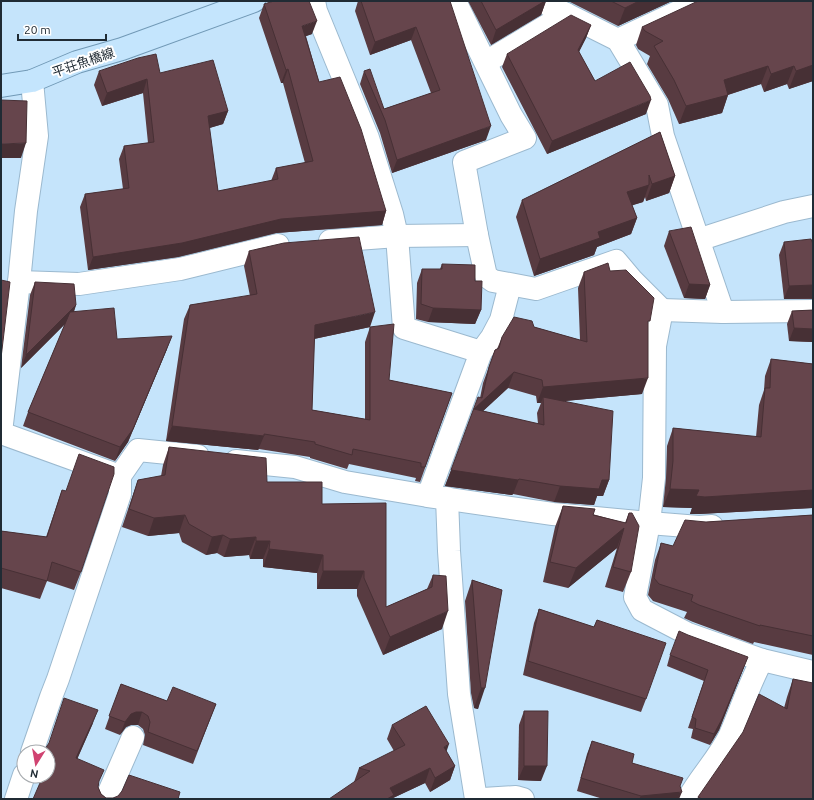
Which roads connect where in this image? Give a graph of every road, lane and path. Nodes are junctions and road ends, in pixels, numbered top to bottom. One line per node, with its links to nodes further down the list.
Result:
1 (254, 1): 9 (main road, 平荘魚橋線)
2 (314, 1): 13 (street)
3 (455, 1): 8 (street)
4 (546, 1): 6 (street)
5 (701, 1): 7 (street)
6 (566, 14): 7 (street); 8 (street)
7 (618, 40): 14 (street)
8 (486, 62): 12 (street)
9 (32, 81): 10 (main road, 平荘魚橋線); 15 (street)
10 (1, 86)
11 (813, 206): 14 (street)
12 (477, 235): 13 (street); 16 (street)
13 (397, 236): 15 (street); 20 (street)
14 (698, 240): 19 (street)
15 (19, 282): 21 (street)
16 (510, 285): 17 (street); 20 (street)
17 (662, 310): 19 (street); 24 (street)
18 (813, 310): 19 (street)
19 (723, 312)
20 (481, 352): 23 (street)
21 (1, 433): 22 (street)
22 (120, 476): 23 (street); 29 (street)
23 (438, 497): 24 (street); 33 (street)
24 (649, 523): 25 (street); 26 (street)
25 (730, 525)
26 (762, 660): 27 (street); 36 (street)
27 (813, 672)
28 (133, 737): 32 (street)
29 (35, 744)
30 (21, 784): 31 (street)
31 (16, 799)
32 (106, 799)
33 (476, 799)
34 (483, 799): 35 (street)
35 (523, 799)
36 (688, 799)

